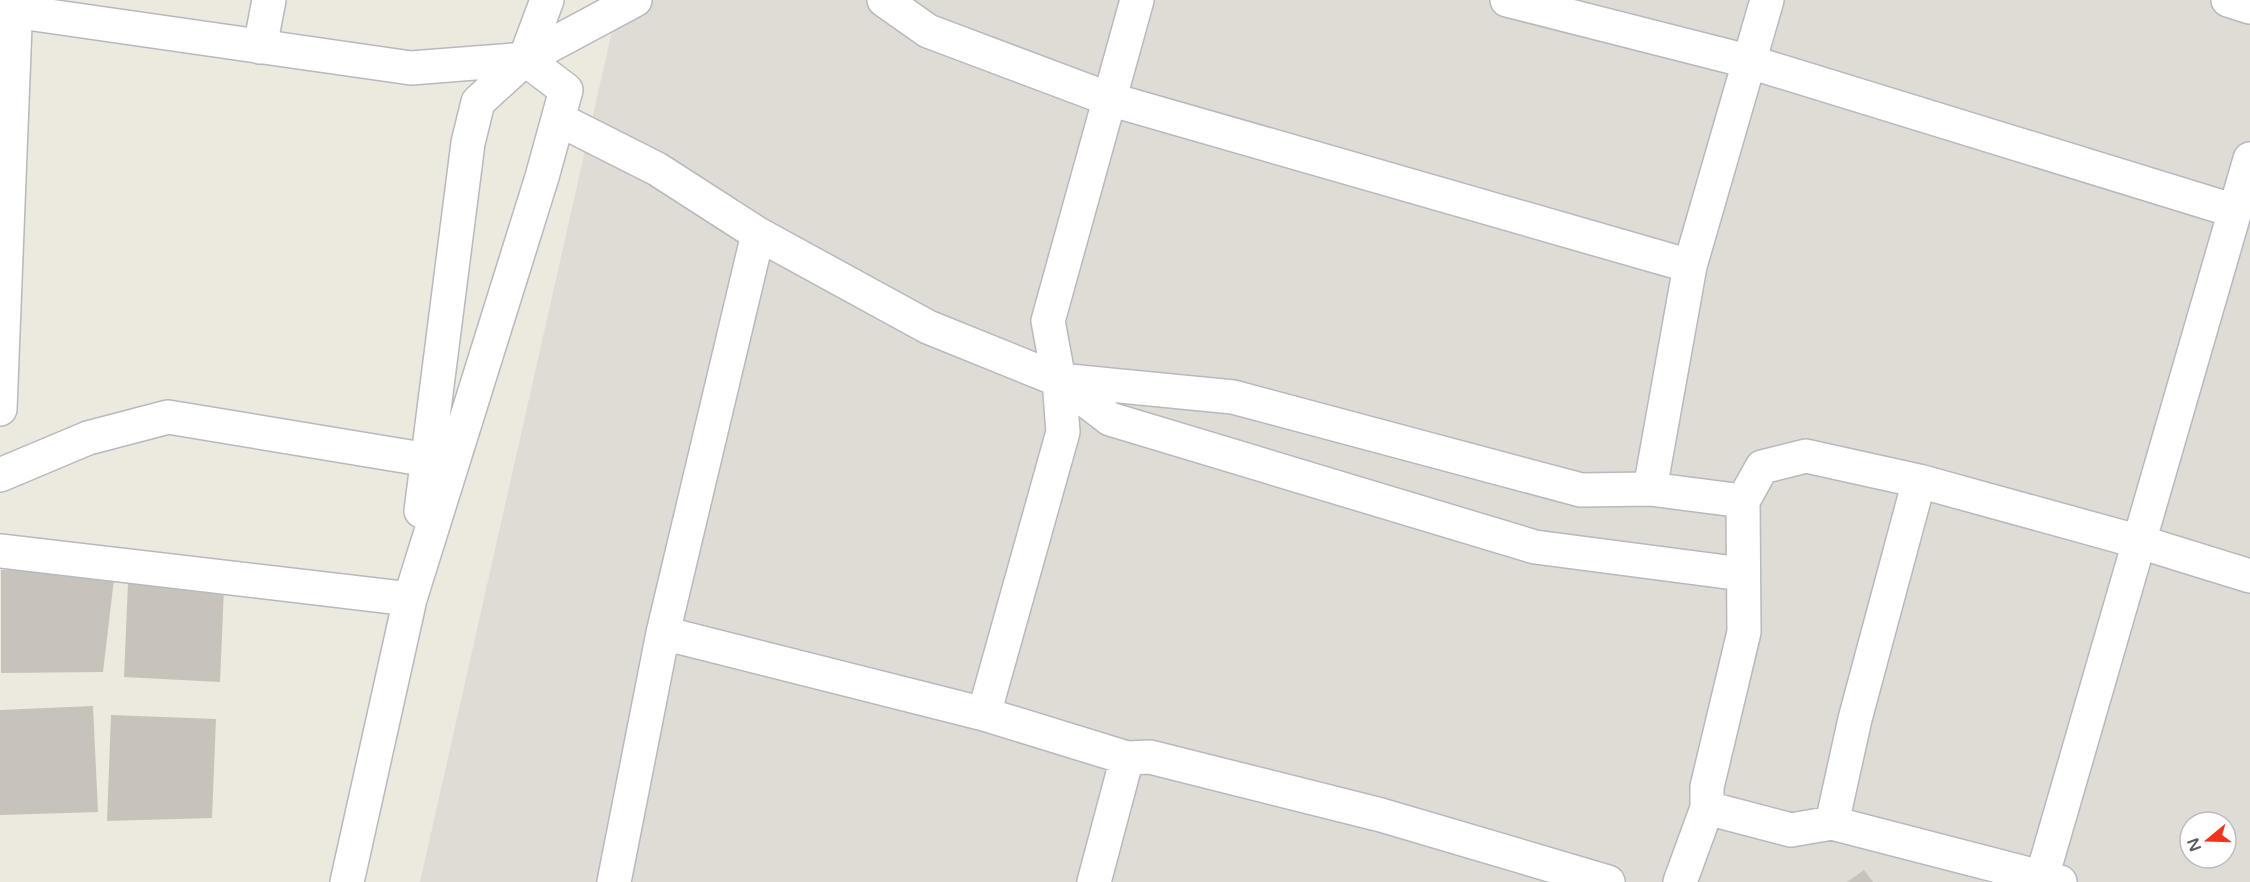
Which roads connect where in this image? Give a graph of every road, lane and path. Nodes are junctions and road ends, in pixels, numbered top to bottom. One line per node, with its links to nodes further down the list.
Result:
1 (269, 0): 11 (street)
2 (547, 0): 12 (street)
3 (634, 0): 12 (street)
4 (884, 0): 14 (street)
5 (1137, 0): 14 (street)
6 (1507, 0): 13 (street)
7 (1767, 0): 13 (street)
8 (2228, 0): 10 (street)
9 (10, 6): 11 (street); 21 (street)
10 (2250, 7)
11 (261, 47): 12 (street)
12 (525, 58): 15 (street); 22 (street)
13 (1747, 61): 17 (street); 19 (street)
14 (1109, 99): 19 (street); 20 (street)
15 (558, 119): 18 (street); 22 (street)
16 (2250, 159): 17 (street)
17 (2235, 211): 27 (street)
18 (758, 234): 20 (street); 32 (street)
19 (1690, 266): 25 (street)
20 (1059, 380): 25 (street); 29 (street); 33 (street)
21 (0, 409)
22 (439, 466): 23 (street); 31 (street)
23 (0, 475)
24 (1919, 481): 26 (street); 27 (street); 36 (street)
25 (1650, 489): 26 (street)
26 (1743, 501): 29 (street)
27 (2140, 542): 30 (street); 37 (street)
28 (0, 551): 31 (street)
29 (1742, 574): 35 (street)
30 (2250, 576)
31 (410, 599): 38 (street)
32 (663, 633): 33 (street); 39 (street)
33 (984, 714): 34 (street)
34 (1127, 758): 40 (street); 41 (street)
35 (1707, 808): 36 (street); 42 (street)
36 (1833, 823): 37 (street)
37 (2051, 880)
38 (347, 882)
39 (614, 882)
40 (1094, 882)
41 (1608, 882)
42 (1680, 882)

